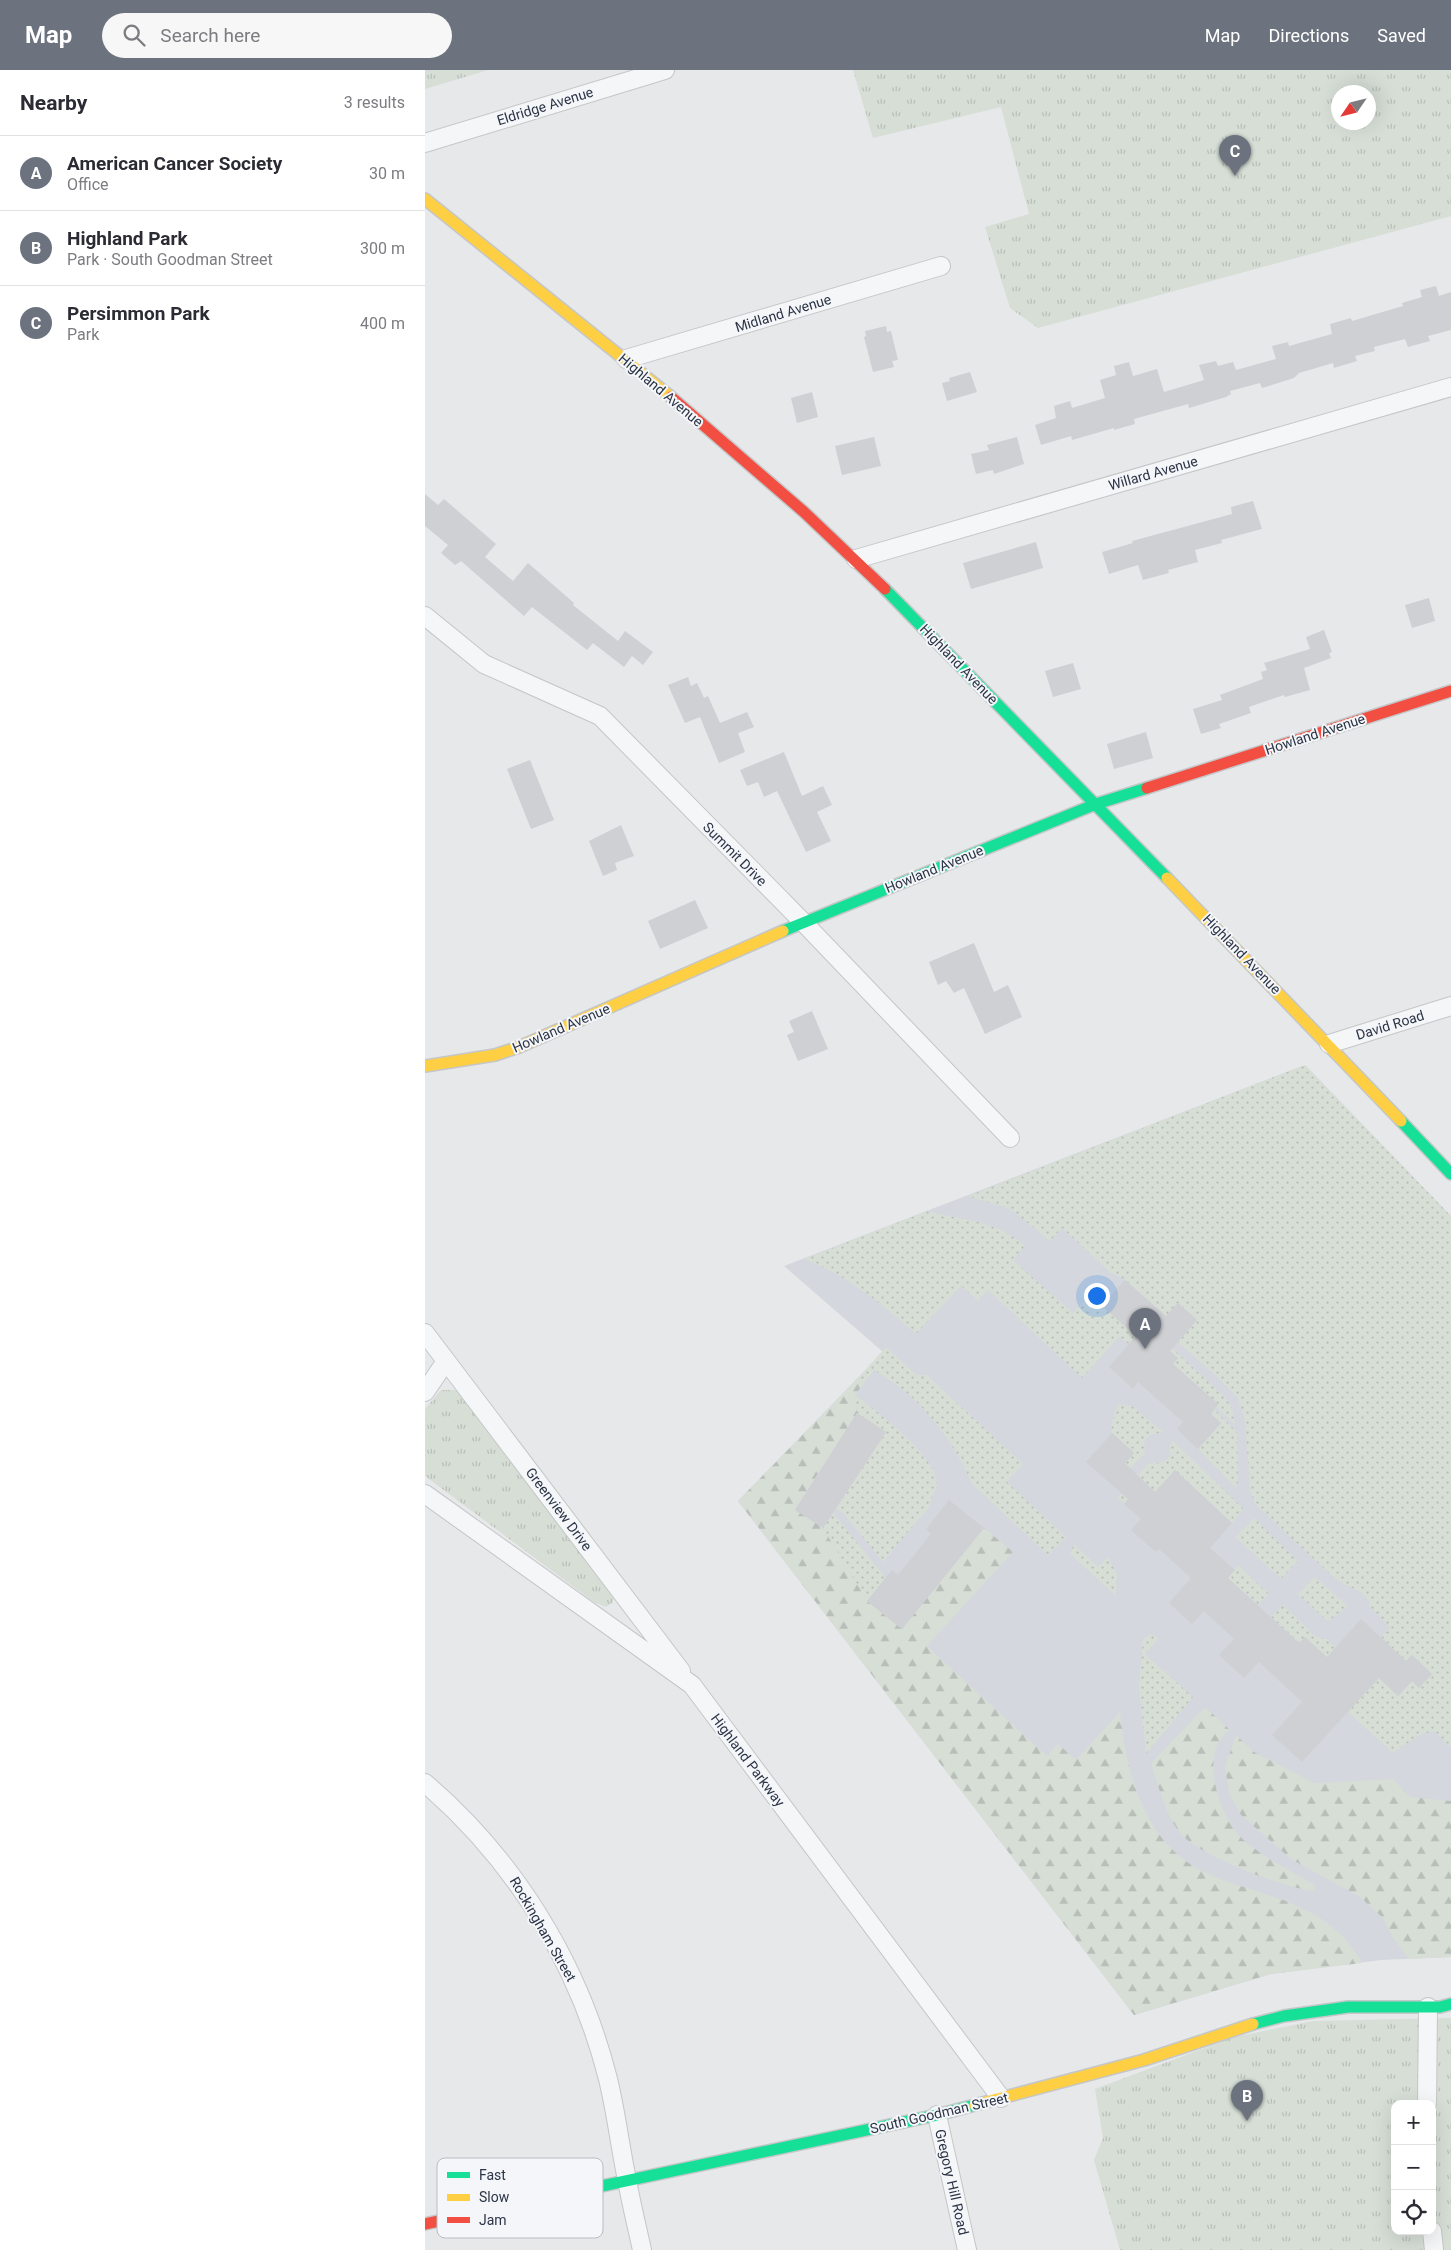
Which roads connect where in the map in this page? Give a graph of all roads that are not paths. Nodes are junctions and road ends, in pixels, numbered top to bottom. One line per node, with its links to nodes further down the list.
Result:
1 (665, 70): 2 (street, Eldridge Avenue)
2 (425, 143)
3 (425, 199): 5 (street, Highland Avenue)
4 (941, 266): 5 (street, Midland Avenue)
5 (626, 359): 7 (street, Highland Avenue)
6 (1451, 388): 7 (street, Willard Avenue)
7 (855, 559): 10 (street, Highland Avenue)
8 (425, 616): 11 (street, Summit Drive)
9 (1451, 690): 10 (street, Howland Avenue)
10 (1096, 804): 11 (street, Howland Avenue); 13 (street, Highland Avenue)
11 (803, 922): 14 (street, Howland Avenue); 15 (street, Summit Drive)
12 (1451, 1006): 13 (street, David Road)
13 (1329, 1044): 16 (street, Highland Avenue)
14 (425, 1066)
15 (1010, 1138)
16 (1451, 1174)
17 (425, 1333): 18 (street, Greenview Drive)
18 (446, 1361): 19 (street); 21 (street, Greenview Drive)
19 (425, 1392)
20 (425, 1494): 21 (street, Highland Parkway)
21 (692, 1685): 25 (street, Highland Parkway)
22 (425, 1783): 28 (street, Rockingham Street)
23 (1451, 2004): 24 (street, South Goodman Street)
24 (1428, 2006): 25 (street, South Goodman Street); 26 (street)
25 (1001, 2098): 27 (street, South Goodman Street)
26 (1427, 2100)
27 (937, 2115): 28 (street, South Goodman Street); 32 (street, Gregory Hill Road)
28 (627, 2182): 29 (street, South Goodman Street); 31 (street, Rockingham Street)
29 (603, 2187)
30 (1432, 2235): 33 (street)
31 (642, 2250)
32 (967, 2250)
33 (1434, 2250)

